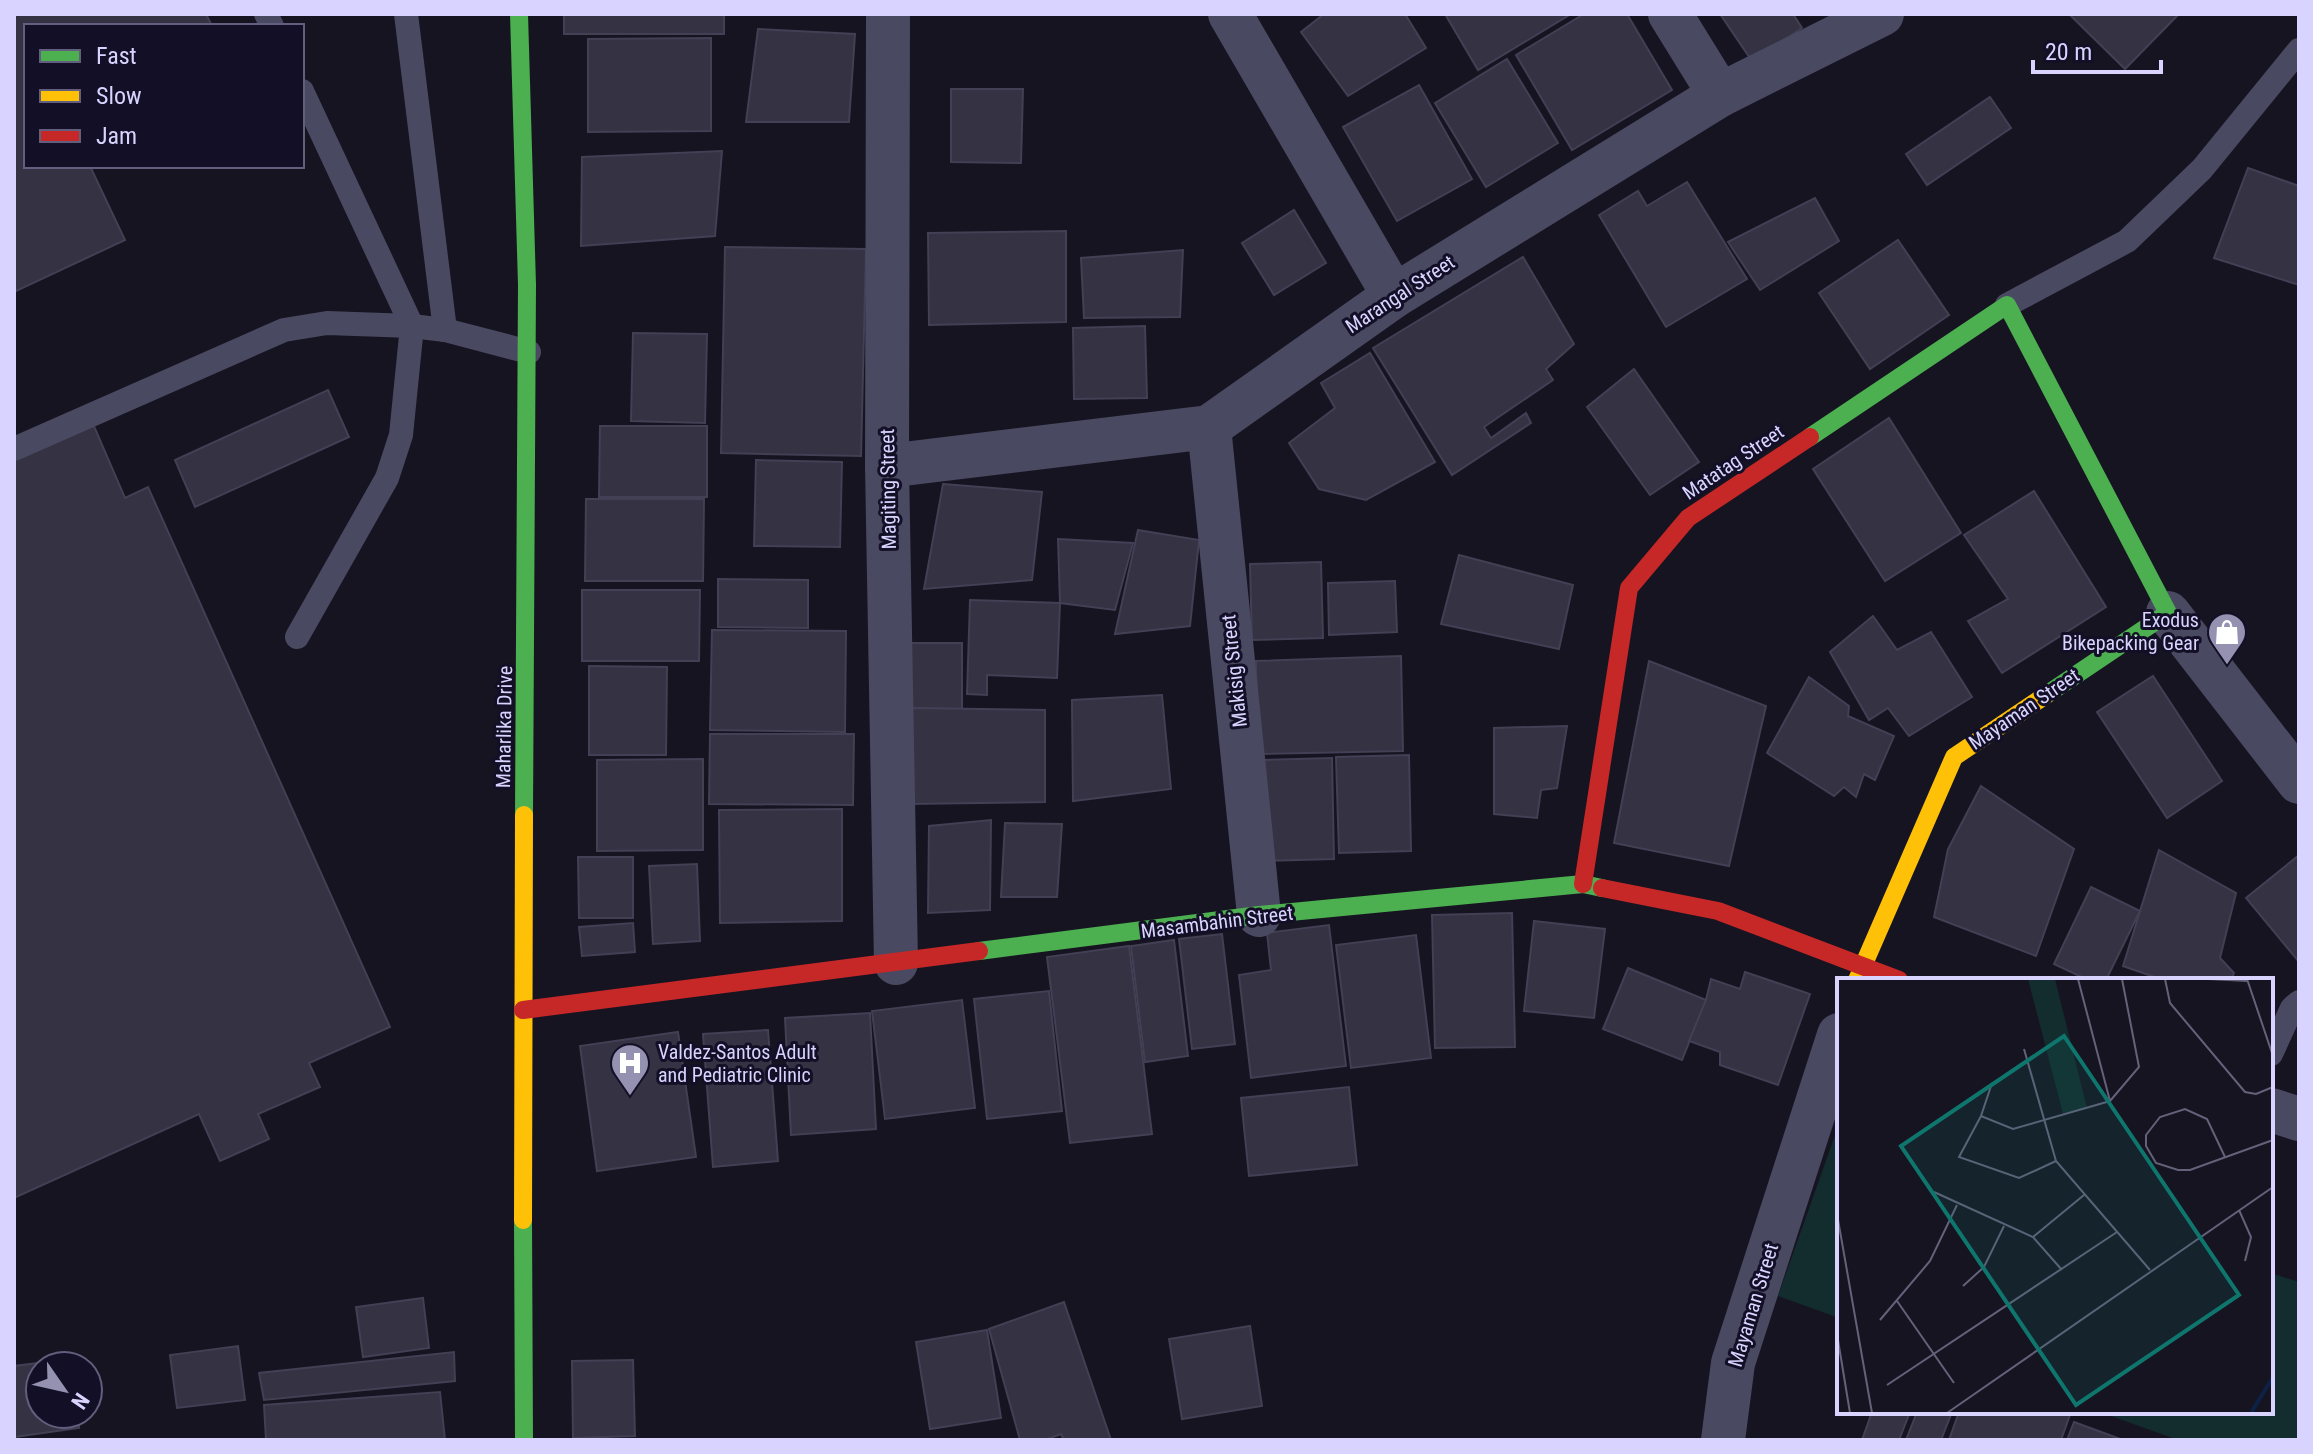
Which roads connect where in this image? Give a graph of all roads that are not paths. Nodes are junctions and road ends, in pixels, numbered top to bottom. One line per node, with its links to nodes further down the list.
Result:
1 (406, 14): 13 (lane)
2 (519, 14): 14 (street, Maharlika Drive)
3 (888, 14): 17 (street, Magiting Street)
4 (1230, 14): 10 (street)
5 (1670, 14): 9 (street)
6 (1882, 14): 9 (street, Marangal Street)
7 (2299, 50): 11 (lane)
8 (304, 95): 12 (lane)
9 (1720, 95): 10 (street, Marangal Street)
10 (1394, 296): 15 (street, Marangal Street)
11 (2007, 305): 18 (street); 21 (street, Matatag Street)
12 (412, 326): 13 (lane); 16 (lane); 19 (lane)
13 (445, 330): 14 (lane)
14 (529, 352): 27 (street, Maharlika Drive)
15 (1209, 427): 17 (street, Marangal Street); 22 (street, Makisig Street)
16 (14, 449)
17 (887, 466): 23 (street, Magiting Street)
18 (2168, 613): 20 (street); 24 (street, Mayaman Street)
19 (297, 637)
20 (2299, 782)
21 (1583, 884): 22 (street, Masambahin Street); 24 (street, Masambahin Street)
22 (1259, 915): 23 (street, Masambahin Street)
23 (896, 963): 27 (street, Masambahin Street)
24 (1859, 973): 25 (street, Masambahin Street)
25 (1888, 978)
26 (2299, 1002): 29 (lane)
27 (523, 1010): 32 (street, Maharlika Drive)
28 (1837, 1041): 33 (street, Mayaman Street)
29 (2273, 1050)
30 (2273, 1111): 31 (street)
31 (2299, 1119)
32 (524, 1440)
33 (1723, 1440)

